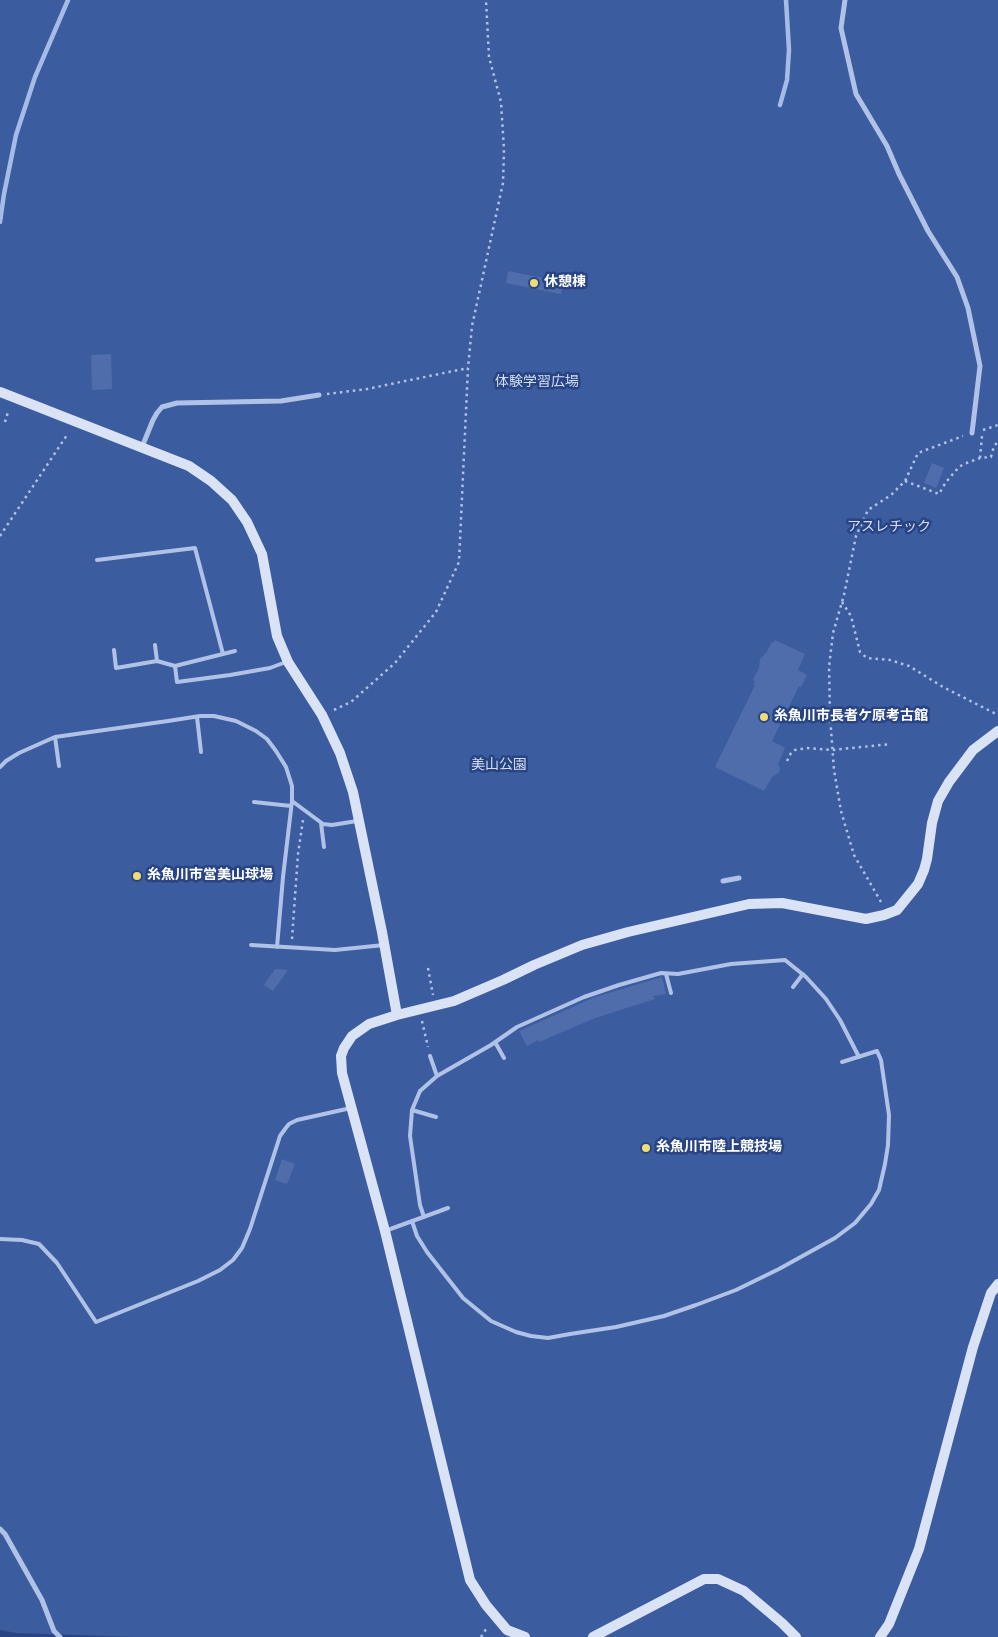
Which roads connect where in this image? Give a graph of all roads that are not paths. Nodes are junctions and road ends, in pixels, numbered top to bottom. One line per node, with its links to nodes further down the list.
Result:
1 (845, 0): 4 (street)
2 (0, 392): 5 (street)
3 (319, 394): 5 (street)
4 (972, 433)
5 (142, 447): 12 (street)
6 (97, 560): 10 (lane)
7 (156, 645): 11 (lane)
8 (114, 650): 11 (lane)
9 (235, 651): 10 (lane)
10 (223, 654): 13 (lane)
11 (157, 661): 13 (lane)
12 (288, 662): 13 (lane); 22 (street)
13 (175, 666)
14 (197, 717): 16 (lane); 17 (lane); 21 (lane)
15 (998, 731): 34 (street)
16 (55, 737): 18 (lane); 19 (lane)
17 (201, 752)
18 (59, 766)
19 (0, 767)
20 (254, 802): 21 (lane)
21 (292, 803): 23 (lane); 29 (lane)
22 (359, 820): 23 (lane); 28 (street)
23 (321, 822): 24 (lane)
24 (324, 847)
25 (739, 878): 26 (street)
26 (723, 881)
27 (251, 945): 29 (lane)
28 (384, 945): 29 (lane); 34 (street)
29 (277, 947)
30 (666, 974): 31 (lane); 33 (lane); 35 (lane)
31 (802, 974): 32 (lane); 37 (lane)
32 (794, 987)
33 (671, 993)
34 (396, 1015): 41 (street)
35 (496, 1042): 38 (lane); 40 (lane)
36 (430, 1056): 40 (lane)
37 (859, 1057): 39 (lane); 46 (lane)
38 (504, 1058)
39 (842, 1062)
40 (437, 1076): 42 (lane)
41 (351, 1108): 47 (street); 48 (lane)
42 (412, 1110): 43 (lane); 45 (lane)
43 (436, 1117)
44 (448, 1208): 45 (lane)
45 (424, 1217): 46 (lane)
46 (412, 1221): 47 (lane)
47 (385, 1231): 52 (street)
48 (0, 1240)
49 (998, 1284): 55 (street)
50 (0, 1529): 51 (street)
51 (60, 1637)
52 (525, 1637)
53 (593, 1637): 54 (street)
54 (796, 1637)
55 (880, 1637)

